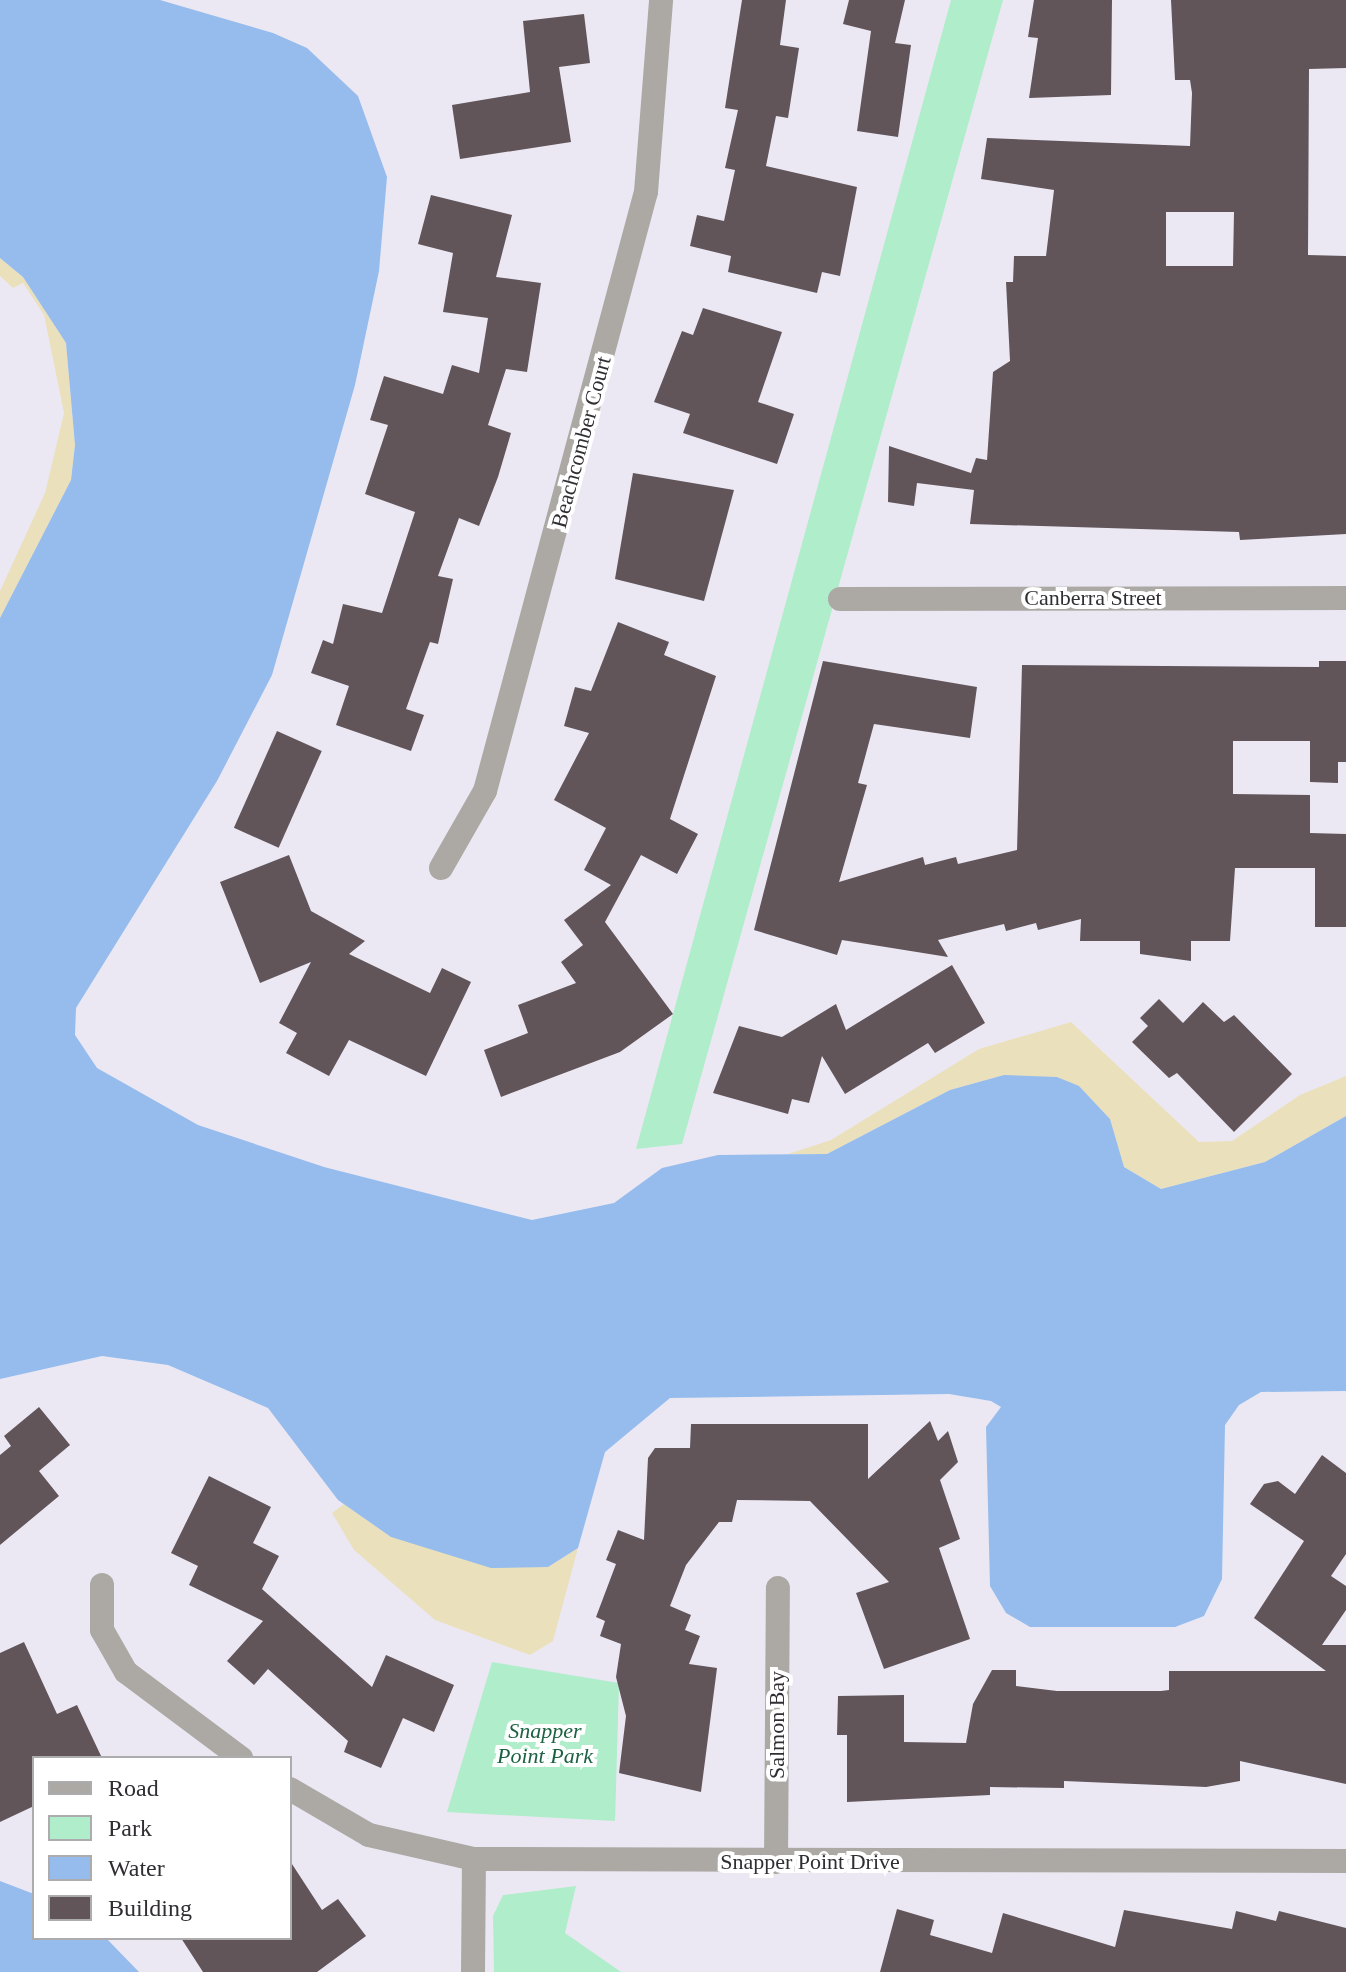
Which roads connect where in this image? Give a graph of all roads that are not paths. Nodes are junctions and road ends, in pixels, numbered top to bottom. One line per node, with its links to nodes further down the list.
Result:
1 (661, 0): 4 (street, Beachcomber Court)
2 (1346, 598): 3 (street, Canberra Street)
3 (840, 599)
4 (441, 868)
5 (102, 1585): 7 (street)
6 (778, 1588): 11 (street, Salmon Bay)
7 (238, 1756)
8 (292, 1790): 9 (street, Snapper Point Drive)
9 (474, 1859): 11 (street, Snapper Point Drive); 12 (street)
10 (1346, 1861): 11 (street, Snapper Point Drive)
11 (776, 1862)
12 (473, 1972)

